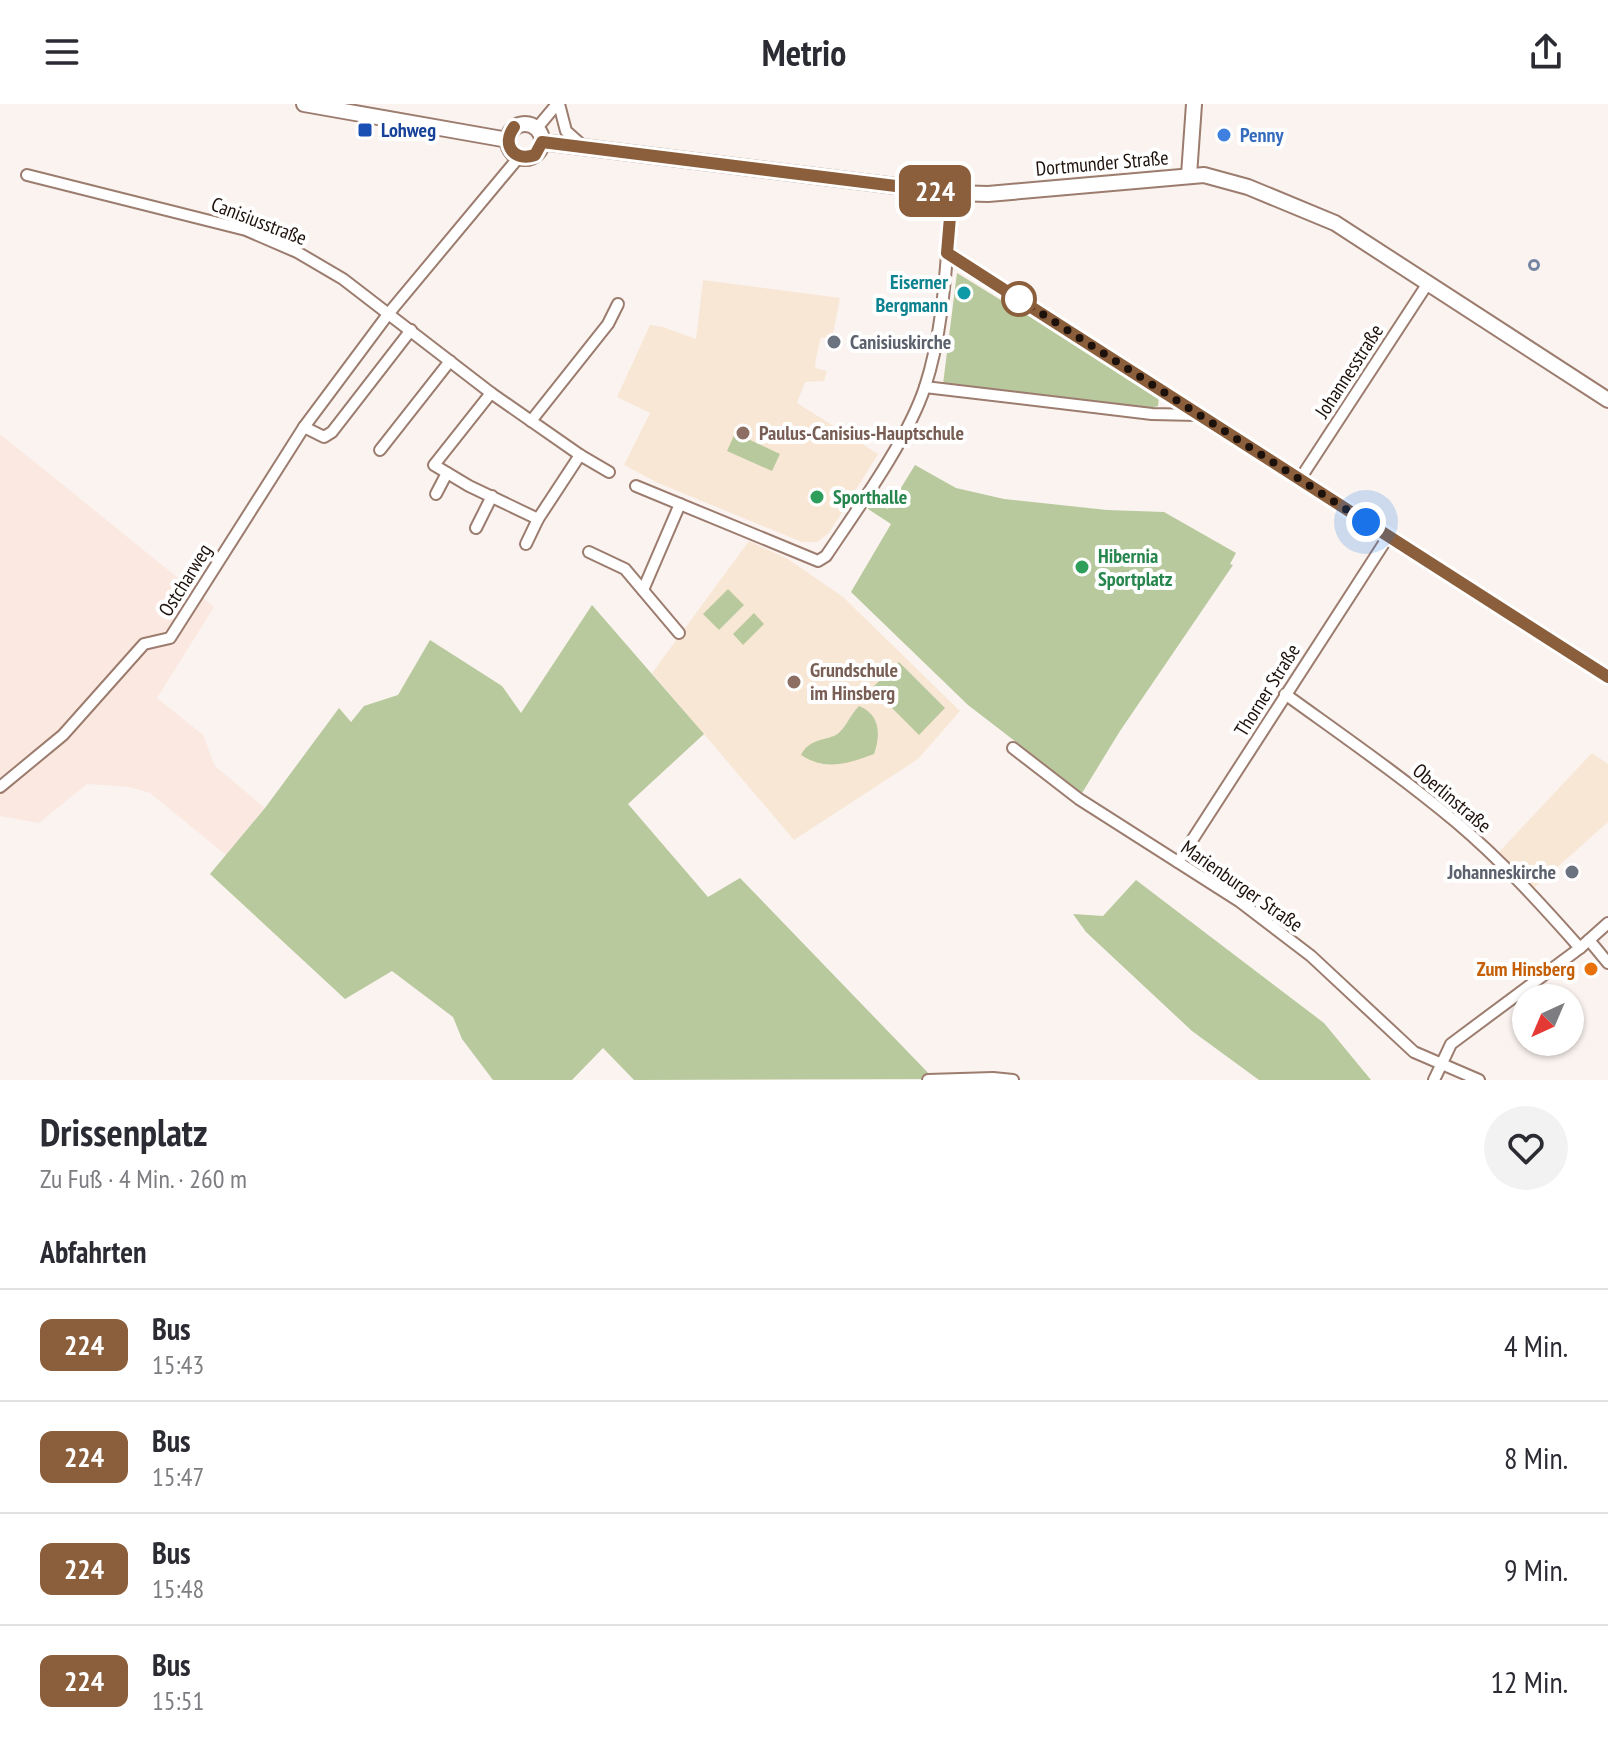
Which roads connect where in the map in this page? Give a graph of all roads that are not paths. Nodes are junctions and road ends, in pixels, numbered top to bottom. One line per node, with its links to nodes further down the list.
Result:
1 (304, 104): 5 (main road)
2 (558, 104): 4 (street); 6 (street)
3 (1194, 104): 9 (main road)
4 (540, 135): 5 (main road); 6 (main road, Dortmunder Straße); 7 (main road)
5 (508, 140): 7 (main road)
6 (586, 149): 10 (main road, Dortmunder Straße)
7 (519, 157): 14 (street, Ostcharweg)
8 (27, 175): 14 (street, Canisiusstraße)
9 (1189, 175): 10 (main road, Dortmunder Straße); 12 (main road, Dortmunder Straße)
10 (952, 193): 11 (street)
11 (947, 253): 17 (street); 20 (street)
12 (1428, 283): 19 (main road, Dortmunder Straße); 27 (street, Johannesstraße)
13 (618, 304): 21 (street)
14 (389, 313): 15 (street, Canisiusstraße); 22 (street, Ostcharweg)
15 (411, 330): 16 (street, Canisiusstraße); 22 (street)
16 (450, 361): 18 (street, Canisiusstraße); 23 (street)
17 (925, 387): 20 (street); 31 (street)
18 (491, 393): 21 (street, Canisiusstraße); 26 (street)
19 (1608, 400)
20 (1200, 415): 27 (street)
21 (531, 421): 24 (street, Canisiusstraße)
22 (304, 427): 42 (street, Ostcharweg)
23 (380, 450)
24 (580, 455): 25 (street, Canisiusstraße); 32 (street)
25 (609, 472)
26 (447, 473): 29 (street); 30 (street)
27 (1300, 479): 34 (street)
28 (636, 486): 31 (street)
29 (436, 494)
30 (492, 496): 32 (street); 33 (street)
31 (680, 504): 37 (street)
32 (538, 519): 35 (street)
33 (476, 528)
34 (1388, 537): 39 (street); 40 (street, Thorner Straße)
35 (526, 544)
36 (589, 552): 37 (street)
37 (643, 590): 38 (street)
38 (679, 633)
39 (1608, 677)
40 (1285, 694): 43 (street, Thorner Straße); 46 (street, Oberlinstraße)
41 (1013, 748): 43 (street, Marienburger Straße)
42 (0, 787)
43 (1178, 862): 48 (street, Marienburger Straße)
44 (1608, 923): 45 (street)
45 (1589, 940): 46 (street); 47 (street)
46 (1580, 948): 48 (street)
47 (1608, 963)
48 (1442, 1063): 51 (street); 52 (street, Marienburger Straße)
49 (928, 1080): 50 (street)
50 (1013, 1080)
51 (1434, 1080)
52 (1479, 1080)

